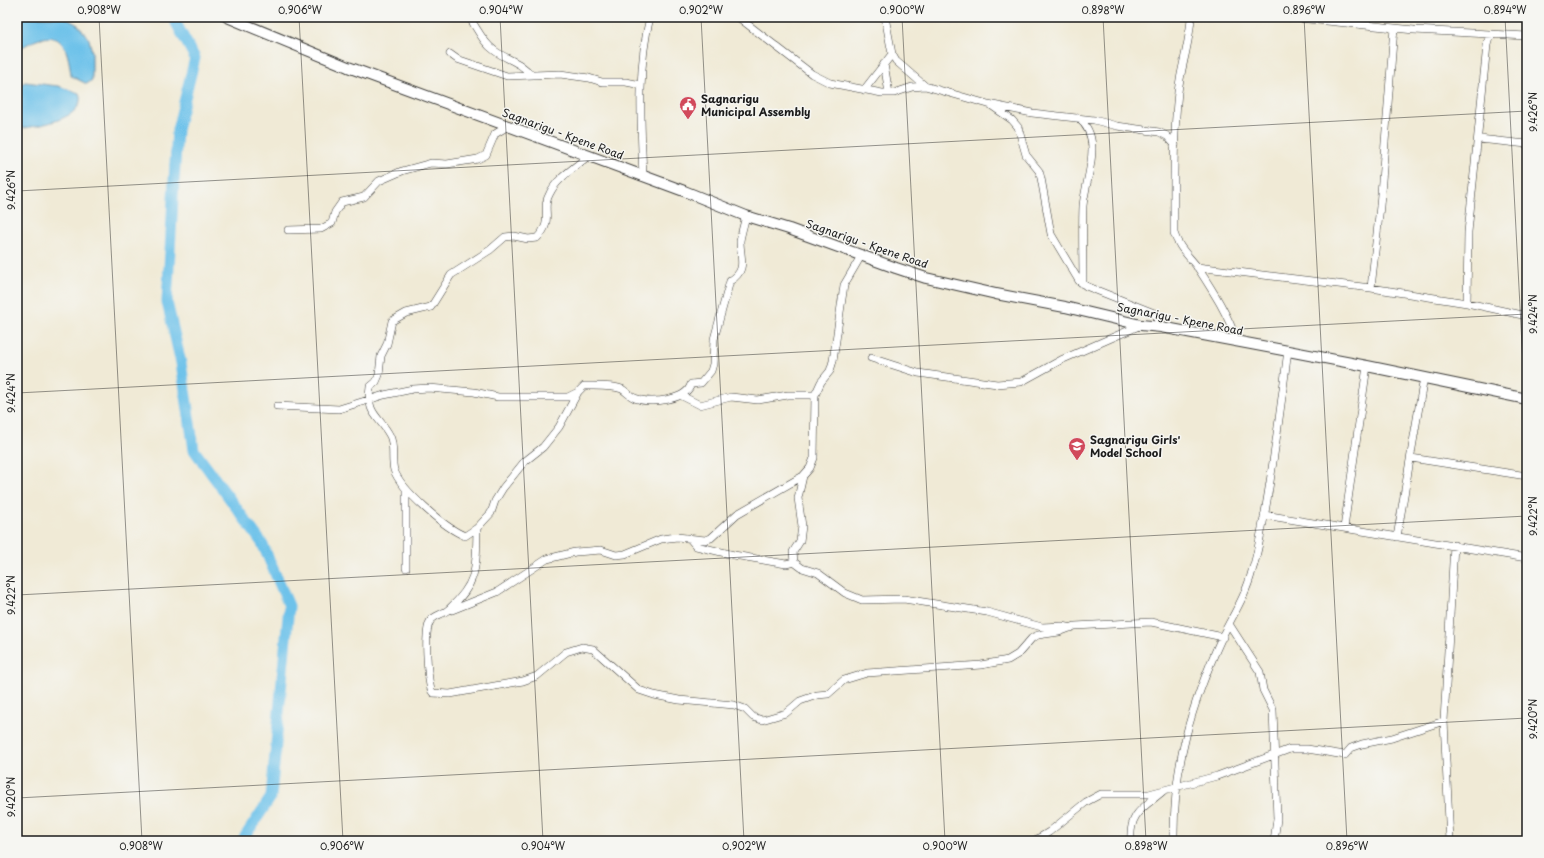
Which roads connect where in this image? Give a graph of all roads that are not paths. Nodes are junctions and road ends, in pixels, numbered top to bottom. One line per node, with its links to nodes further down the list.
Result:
1 (227, 17): 23 (street, Sagnarigu - Kpene Road)
2 (469, 17): 16 (street)
3 (650, 17): 17 (street)
4 (738, 17): 19 (street)
5 (885, 17): 14 (street)
6 (1191, 17): 26 (street)
7 (1288, 17): 9 (street)
8 (1342, 17): 9 (street)
9 (1347, 24): 10 (street)
10 (1394, 28): 11 (street); 34 (street)
11 (1493, 35): 12 (street); 24 (street)
12 (1527, 36)
13 (450, 54): 16 (street)
14 (892, 54): 15 (street); 18 (street)
15 (884, 64): 19 (street); 20 (street)
16 (531, 75): 17 (street)
17 (641, 85): 28 (street)
18 (925, 86): 20 (street); 21 (street)
19 (864, 90): 20 (street)
20 (889, 93)
21 (988, 104): 22 (street); 33 (street)
22 (1078, 118): 26 (street); 33 (street)
23 (508, 126): 27 (street, Sagnarigu - Kpene Road); 30 (street)
24 (1479, 139): 25 (street); 35 (street)
25 (1527, 144)
26 (1175, 145): 32 (street)
27 (588, 156): 28 (street, Sagnarigu - Kpene Road); 48 (street)
28 (643, 176): 29 (street, Sagnarigu - Kpene Road)
29 (746, 216): 31 (street, Sagnarigu - Kpene Road); 46 (street)
30 (288, 230)
31 (861, 256): 37 (street, Sagnarigu - Kpene Road); 45 (street)
32 (1197, 267): 34 (street); 39 (street)
33 (1083, 284): 38 (street)
34 (1371, 288): 35 (street)
35 (1466, 303): 36 (street)
36 (1527, 316)
37 (1141, 325): 38 (street, Sagnarigu - Kpene Road); 41 (street)
38 (1161, 327): 39 (street, Sagnarigu - Kpene Road)
39 (1237, 342): 40 (street, Sagnarigu - Kpene Road)
40 (1288, 350): 42 (street, Sagnarigu - Kpene Road); 54 (street)
41 (871, 358)
42 (1367, 366): 43 (street, Sagnarigu - Kpene Road); 56 (street)
43 (1424, 378): 47 (street, Sagnarigu - Kpene Road); 50 (street)
44 (578, 392): 46 (street); 48 (street); 55 (street)
45 (814, 395): 46 (street); 51 (street)
46 (682, 396)
47 (1527, 399)
48 (370, 400): 49 (street); 53 (street)
49 (277, 406)
50 (1411, 458): 52 (street); 57 (street)
51 (803, 476): 58 (street); 61 (street)
52 (1527, 476)
53 (406, 490): 55 (street); 62 (street)
54 (1264, 515): 56 (street); 64 (street)
55 (477, 528): 63 (street)
56 (1344, 528): 57 (street)
57 (1397, 537): 59 (street)
58 (690, 539): 61 (street); 63 (street)
59 (1454, 545): 60 (street); 67 (street)
60 (1527, 558)
61 (794, 562): 65 (street)
62 (406, 568)
63 (448, 611): 65 (street)
64 (1229, 624): 66 (street); 68 (street)
65 (1071, 628): 66 (street)
66 (1223, 637): 69 (street)
67 (1444, 721): 68 (street); 75 (street)
68 (1276, 754): 69 (street); 74 (street)
69 (1176, 787): 70 (street); 73 (street)
70 (1164, 790): 71 (street); 72 (street)
71 (1034, 841)
72 (1131, 841)
73 (1174, 841)
74 (1274, 841)
75 (1450, 841)

